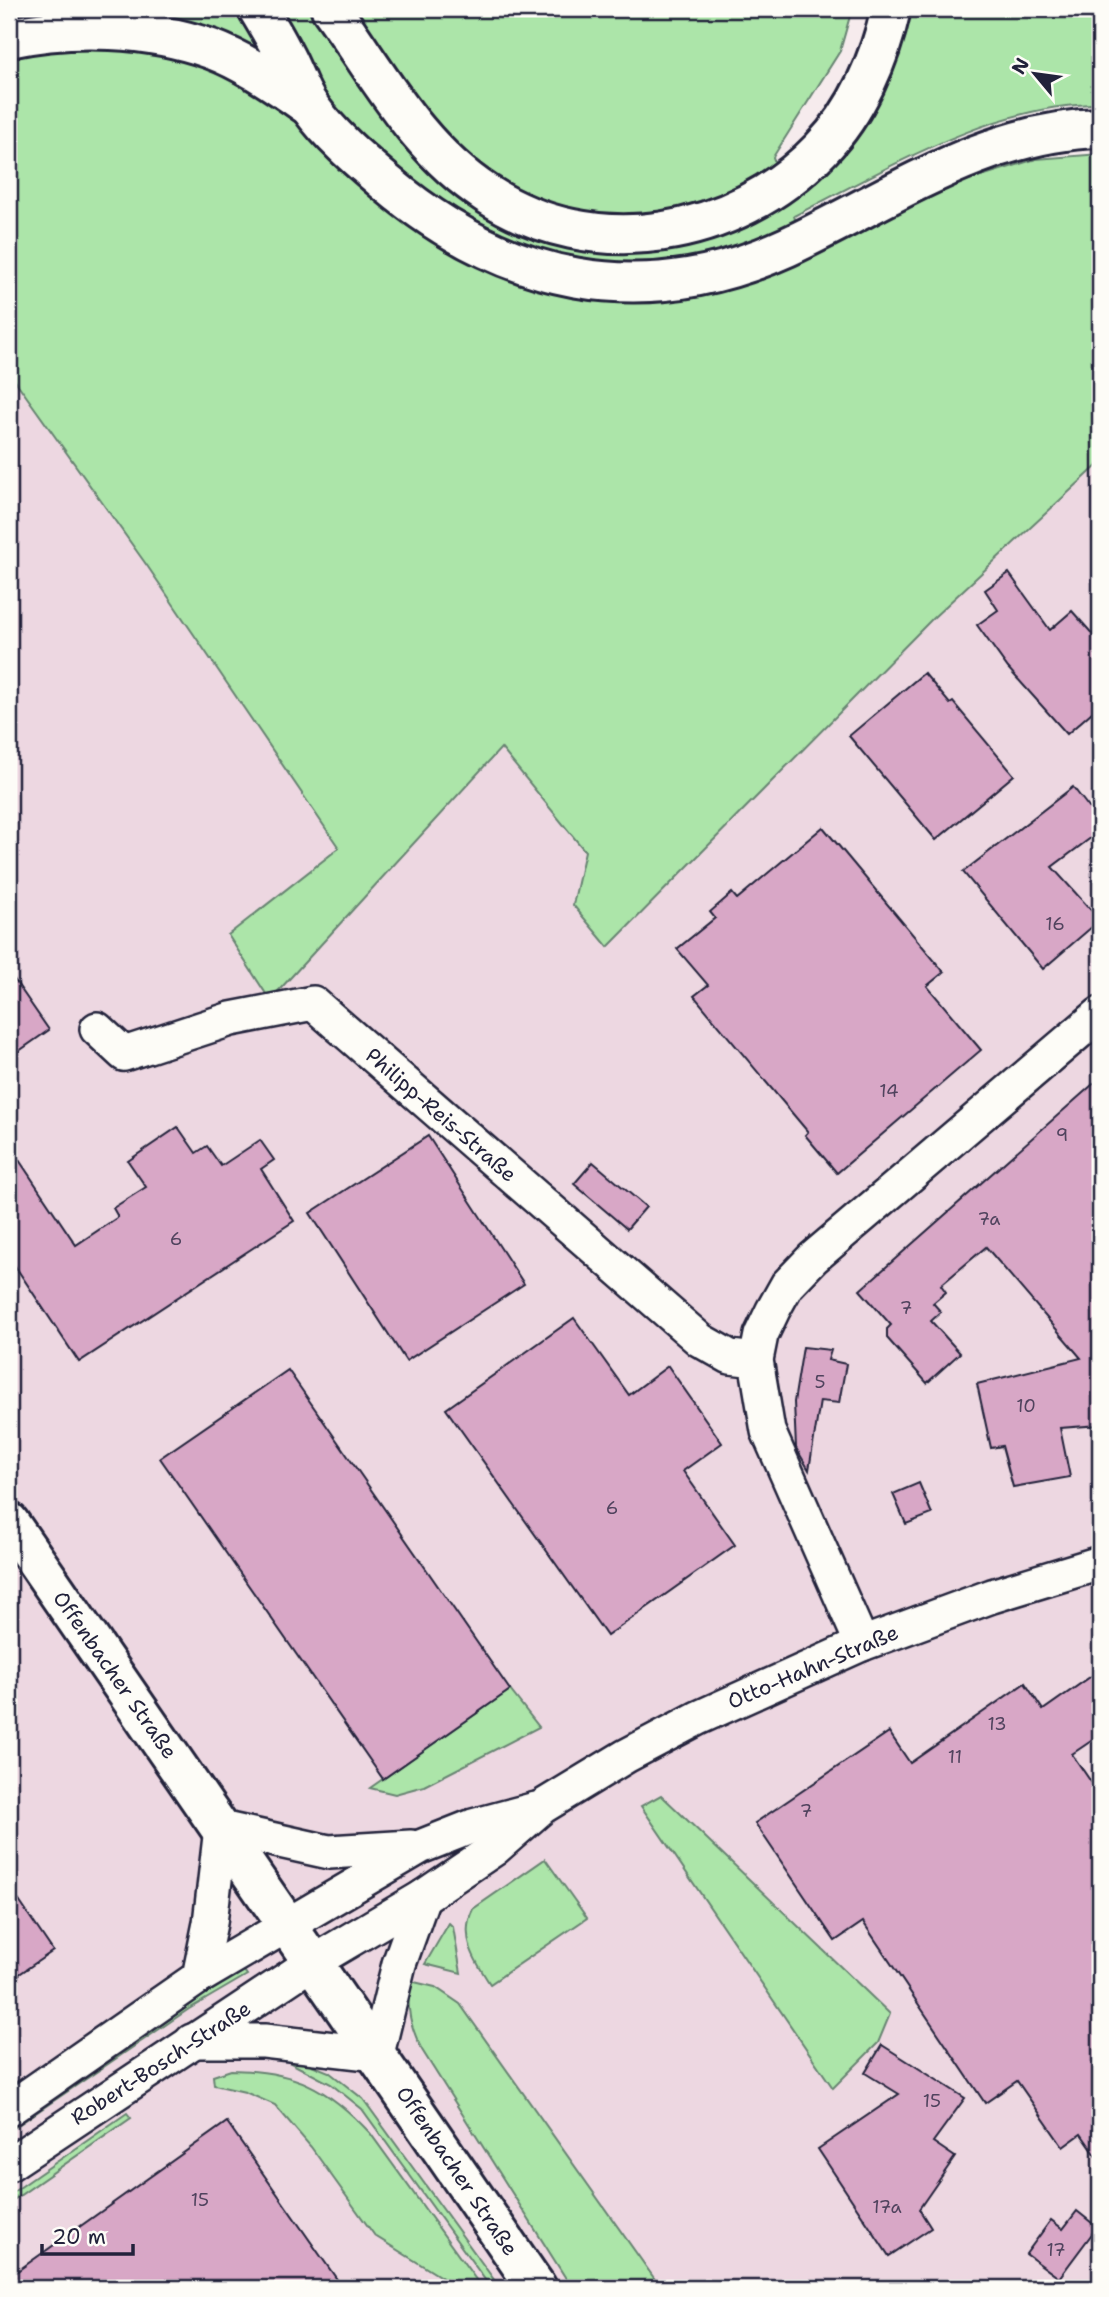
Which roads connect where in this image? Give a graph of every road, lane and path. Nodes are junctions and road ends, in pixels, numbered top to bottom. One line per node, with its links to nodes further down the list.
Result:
1 (258, 9): 7 (main road)
2 (331, 9): 6 (main road)
3 (366, 9): 6 (main road)
4 (891, 9): 6 (main road)
5 (9, 38): 7 (main road)
6 (372, 65)
7 (309, 106): 8 (main road)
8 (1100, 128)
9 (1100, 1014): 11 (street)
10 (97, 1029): 11 (street, Philipp-Reis-Straße)
11 (755, 1360): 14 (street)
12 (9, 1522): 16 (main road, Offenbacher Straße)
13 (1100, 1563): 14 (street, Otto-Hahn-Straße)
14 (862, 1644): 15 (street, Otto-Hahn-Straße)
15 (542, 1807): 17 (street, Otto-Hahn-Straße); 18 (street, Otto-Hahn-Straße)
16 (220, 1828): 17 (street); 19 (main road, Offenbacher Straße); 21 (street)
17 (420, 1847): 19 (street, Otto-Hahn-Straße)
18 (423, 1897): 20 (street, Otto-Hahn-Straße); 23 (street)
19 (287, 1924): 20 (main road, Offenbacher Straße); 21 (street)
20 (313, 1962): 22 (street, Robert-Bosch-Straße); 23 (main road, Offenbacher Straße)
21 (199, 1977): 24 (street)
22 (192, 2041): 23 (street); 25 (street, Robert-Bosch-Straße)
23 (377, 2054): 26 (main road, Offenbacher Straße)
24 (9, 2109)
25 (9, 2164)
26 (537, 2288)

